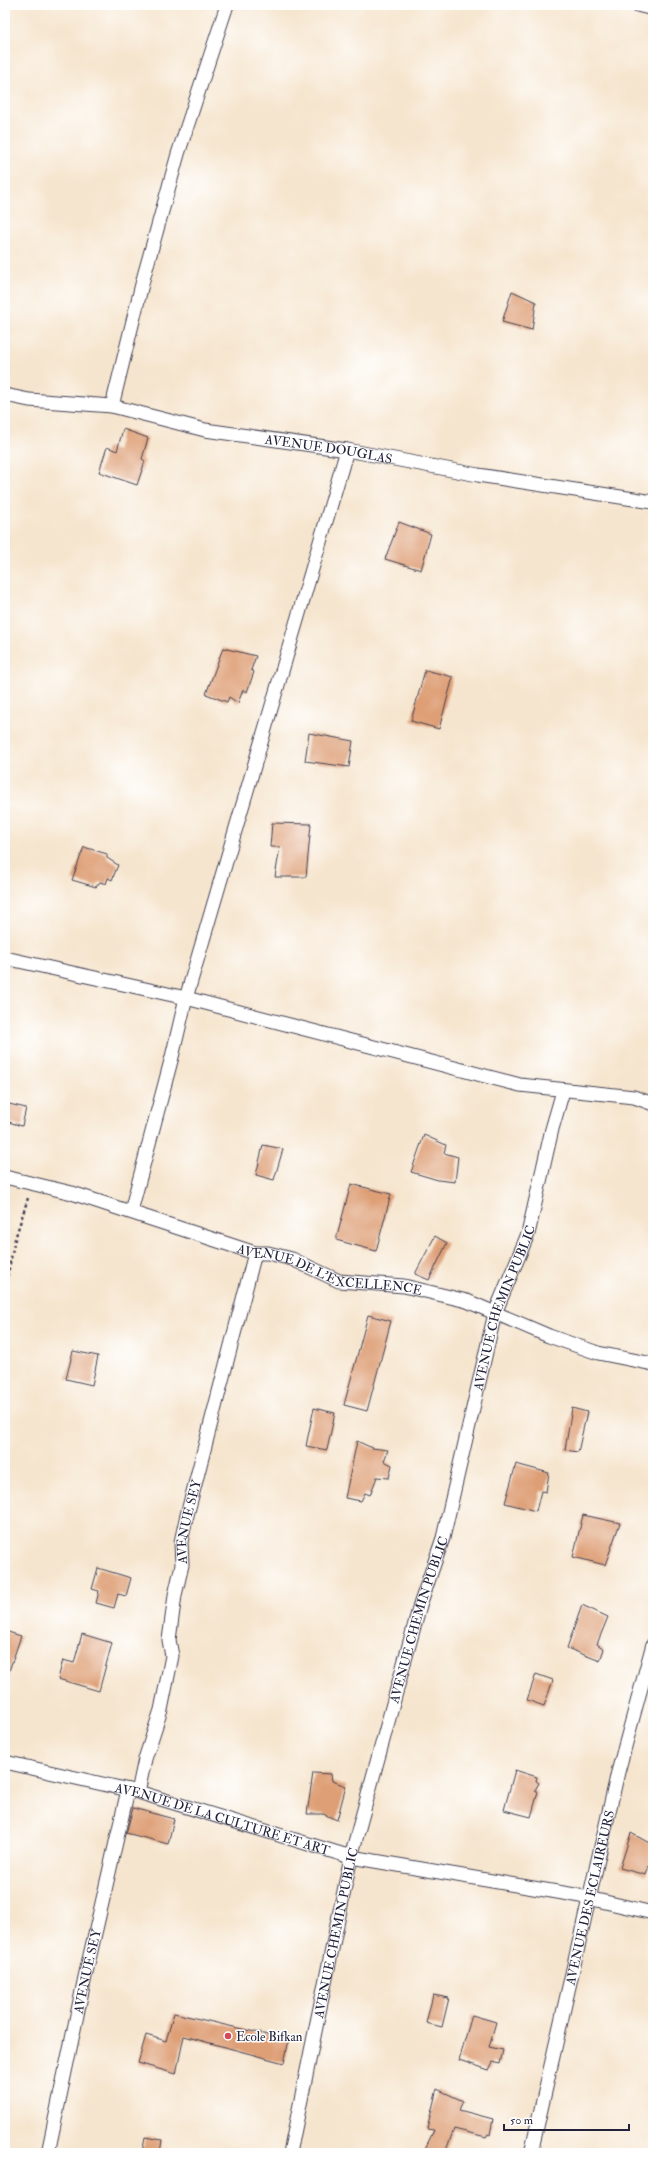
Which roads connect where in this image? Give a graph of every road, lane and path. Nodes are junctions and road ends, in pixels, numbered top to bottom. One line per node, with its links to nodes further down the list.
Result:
1 (227, 5): 5 (street)
2 (637, 5): 3 (street)
3 (653, 9)
4 (5, 395): 5 (street, AVENUE DOUGLAS)
5 (112, 406): 6 (street, AVENUE DOUGLAS)
6 (347, 450): 7 (street, AVENUE DOUGLAS); 9 (street)
7 (653, 502)
8 (5, 958): 9 (street)
9 (186, 998): 10 (street); 14 (street)
10 (563, 1091): 11 (street); 17 (street, AVENUE CHEMIN PUBLIC)
11 (653, 1104)
12 (5, 1178): 13 (street, AVENUE DE L'EXCELLENCE)
13 (32, 1184): 14 (street, AVENUE DE L'EXCELLENCE); 16 (path)
14 (131, 1211): 15 (street, AVENUE DE L'EXCELLENCE)
15 (255, 1253): 17 (street, AVENUE DE L'EXCELLENCE); 23 (street, AVENUE SEY)
16 (5, 1288)
17 (495, 1313): 20 (street, AVENUE DE L'EXCELLENCE); 24 (street, AVENUE CHEMIN PUBLIC)
18 (5, 1321): 19 (path)
19 (5, 1338)
20 (653, 1364)
21 (653, 1644): 25 (street, AVENUE DES ECLAIREURS)
22 (5, 1762): 23 (street, AVENUE DE LA CULTURE ET ART)
23 (133, 1791): 24 (street, AVENUE DE LA CULTURE ET ART); 27 (street, AVENUE SEY)
24 (351, 1857): 25 (street, AVENUE DE LA CULTURE ET ART); 28 (street, AVENUE CHEMIN PUBLIC)
25 (588, 1897): 26 (street, AVENUE DE LA CULTURE ET ART); 29 (street, AVENUE DES ECLAIREURS)
26 (653, 1913)
27 (48, 2153)
28 (290, 2153)
29 (531, 2153)

